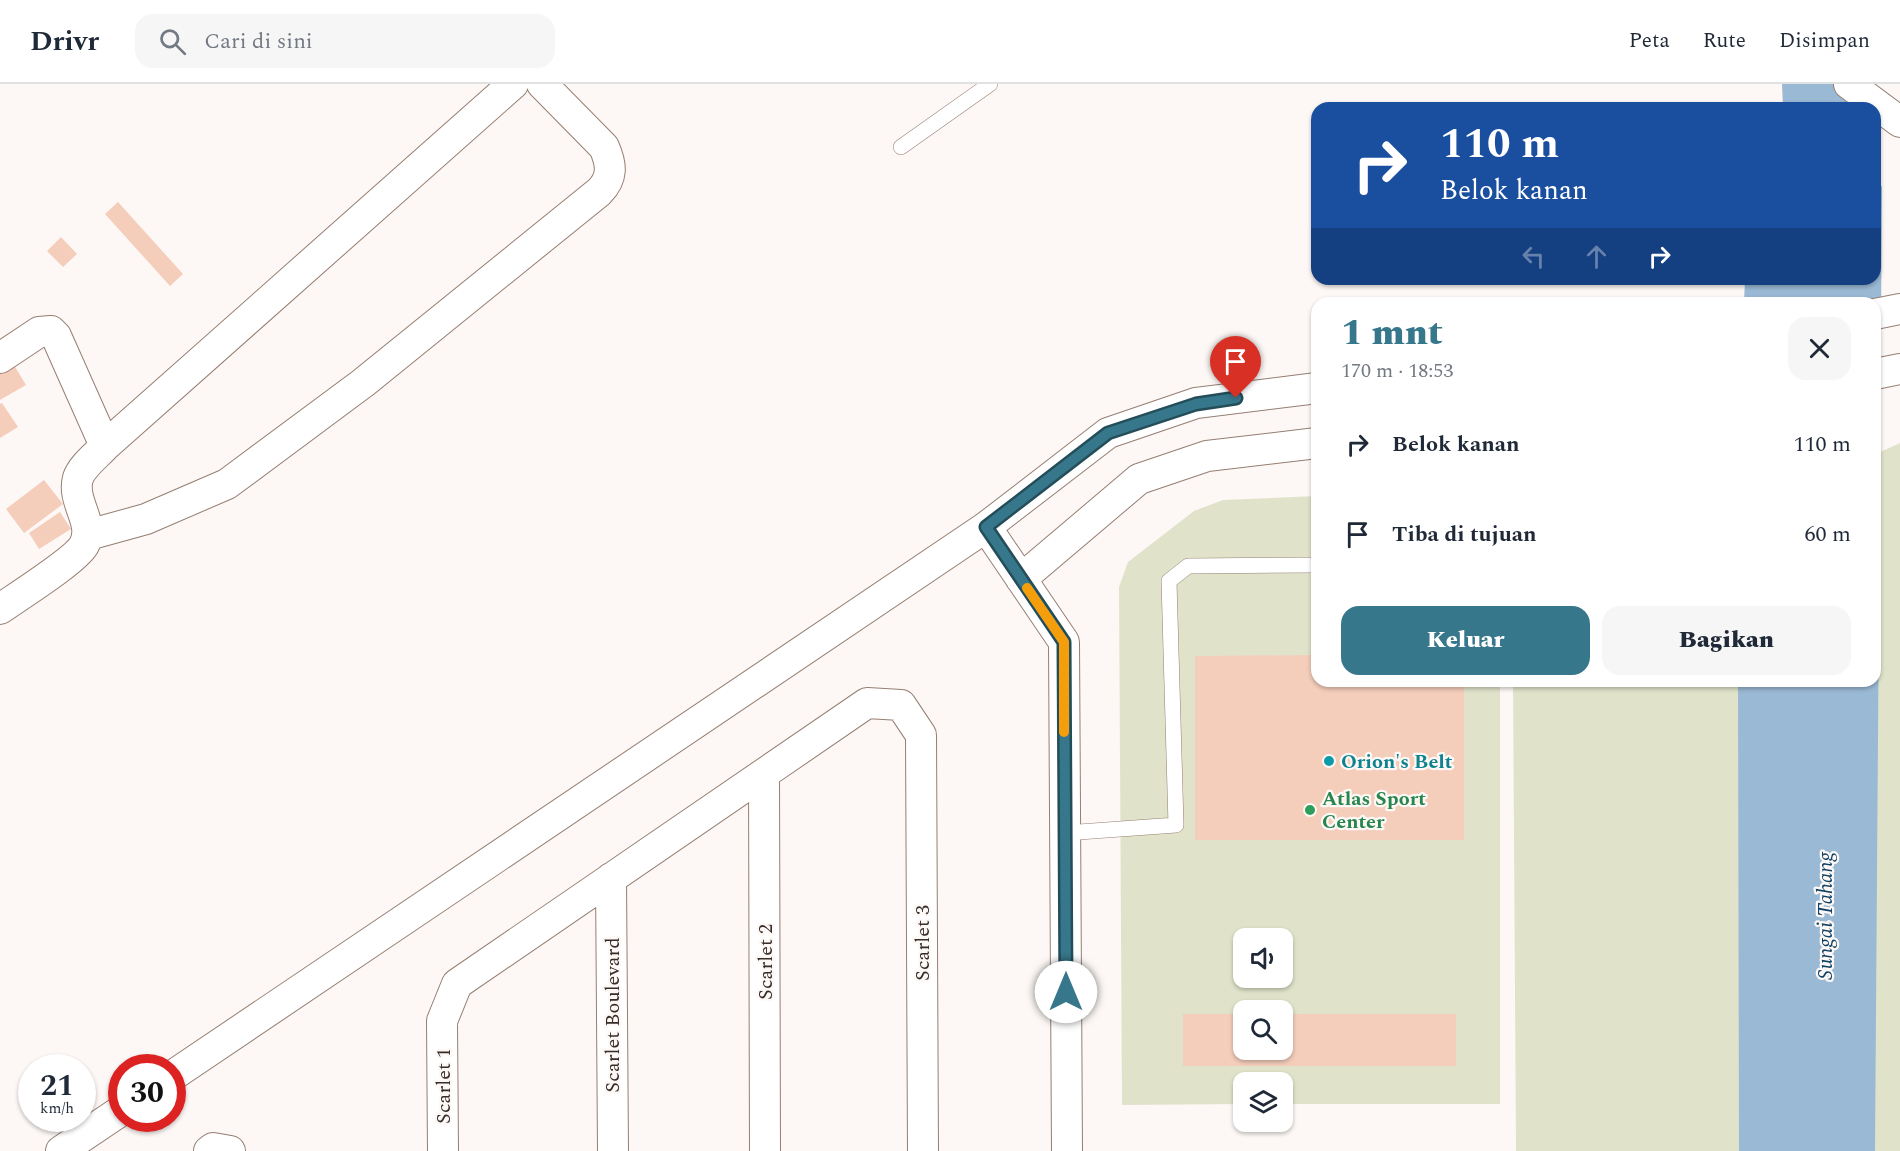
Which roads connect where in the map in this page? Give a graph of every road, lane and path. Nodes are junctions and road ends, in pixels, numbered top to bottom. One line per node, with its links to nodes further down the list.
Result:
1 (513, 84): 14 (street)
2 (542, 84): 16 (street)
3 (990, 84): 6 (lane)
4 (1849, 84): 5 (street)
5 (1873, 102)
6 (901, 147)
7 (1900, 309): 8 (street)
8 (1881, 313)
9 (0, 358): 14 (street)
10 (1900, 369): 11 (street)
11 (1881, 373)
12 (1311, 389): 15 (street)
13 (1311, 444): 18 (street)
14 (105, 446): 16 (street)
15 (986, 527): 18 (street); 23 (street)
16 (88, 535): 19 (street)
17 (1311, 565): 21 (lane)
18 (1021, 579): 21 (street)
19 (0, 609)
20 (764, 774): 22 (street); 30 (street, Scarlet 2); 31 (street, Scarlet 3)
21 (1065, 832): 32 (street)
22 (611, 878): 28 (street, Scarlet 1); 29 (street, Scarlet Boulevard)
23 (186, 1067)
24 (108, 1119): 25 (street)
25 (61, 1151)
26 (209, 1151): 27 (street)
27 (230, 1151)
28 (443, 1151)
29 (612, 1151)
30 (765, 1151)
31 (923, 1151)
32 (1067, 1151)

